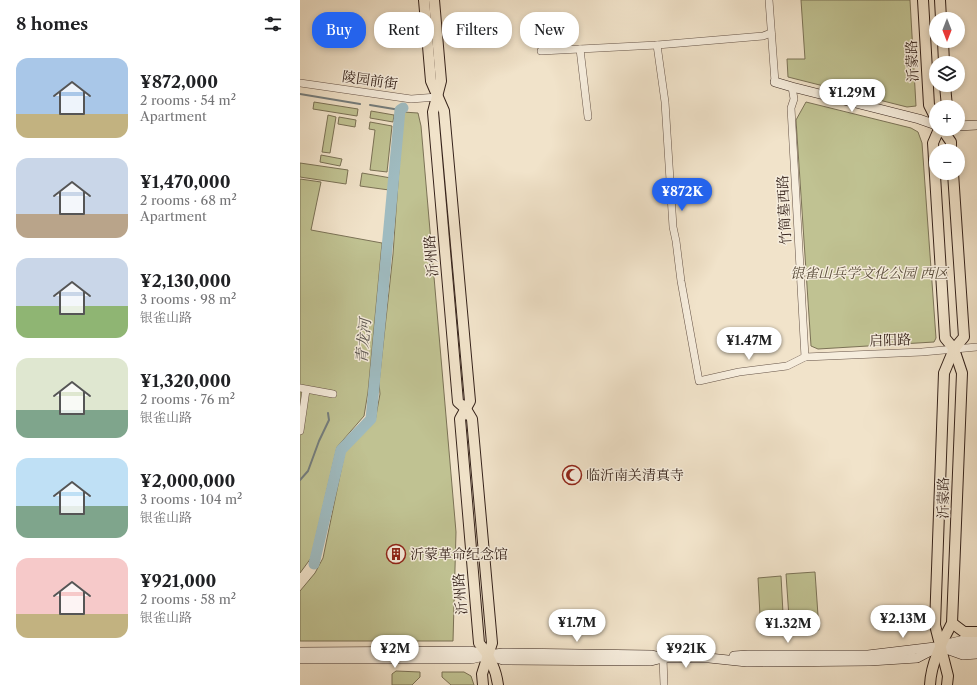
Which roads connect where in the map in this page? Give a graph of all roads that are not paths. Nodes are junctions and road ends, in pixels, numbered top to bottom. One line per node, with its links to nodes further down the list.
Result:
1 (424, 0): 14 (main road, 沂州路)
2 (434, 0): 14 (main road, 沂州路)
3 (769, 0): 7 (street)
4 (923, 0): 15 (main road, 沂蒙路)
5 (940, 0): 6 (main road)
6 (941, 12)
7 (771, 33): 8 (street); 11 (street)
8 (656, 45): 9 (street); 24 (street)
9 (580, 49): 10 (street); 16 (street)
10 (541, 51)
11 (775, 82): 13 (main road)
12 (300, 83): 14 (street, 陵园前街)
13 (792, 87): 17 (main road); 24 (street, 竹简墓西路)
14 (437, 97): 35 (main road, 沂州路)
15 (929, 105)
16 (588, 118)
17 (929, 123)
18 (977, 125): 19 (main road)
19 (965, 126)
20 (936, 136): 23 (main road, 沂蒙路)
21 (953, 180): 23 (main road, 沂蒙路)
22 (977, 347): 23 (street, 启阳路)
23 (954, 349): 24 (street, 启阳路); 28 (main road, 沂蒙路); 31 (main road, 沂蒙路)
24 (805, 357)
25 (303, 389): 26 (street); 27 (street)
26 (332, 394)
27 (300, 431)
28 (952, 623): 29 (main road); 31 (main road, 沂蒙路)
29 (977, 632)
30 (977, 639): 31 (main road)
31 (940, 646): 32 (main road); 34 (main road); 36 (main road); 41 (main road, 沂蒙路); 42 (main road, 沂蒙路)
32 (977, 647)
33 (300, 652): 35 (main road)
34 (977, 654)
35 (488, 655): 36 (main road); 37 (main road); 38 (main road, 沂州路); 39 (main road)
36 (663, 658): 40 (street)
37 (300, 659)
38 (483, 685)
39 (498, 685)
40 (664, 685)
41 (930, 685)
42 (947, 685)

